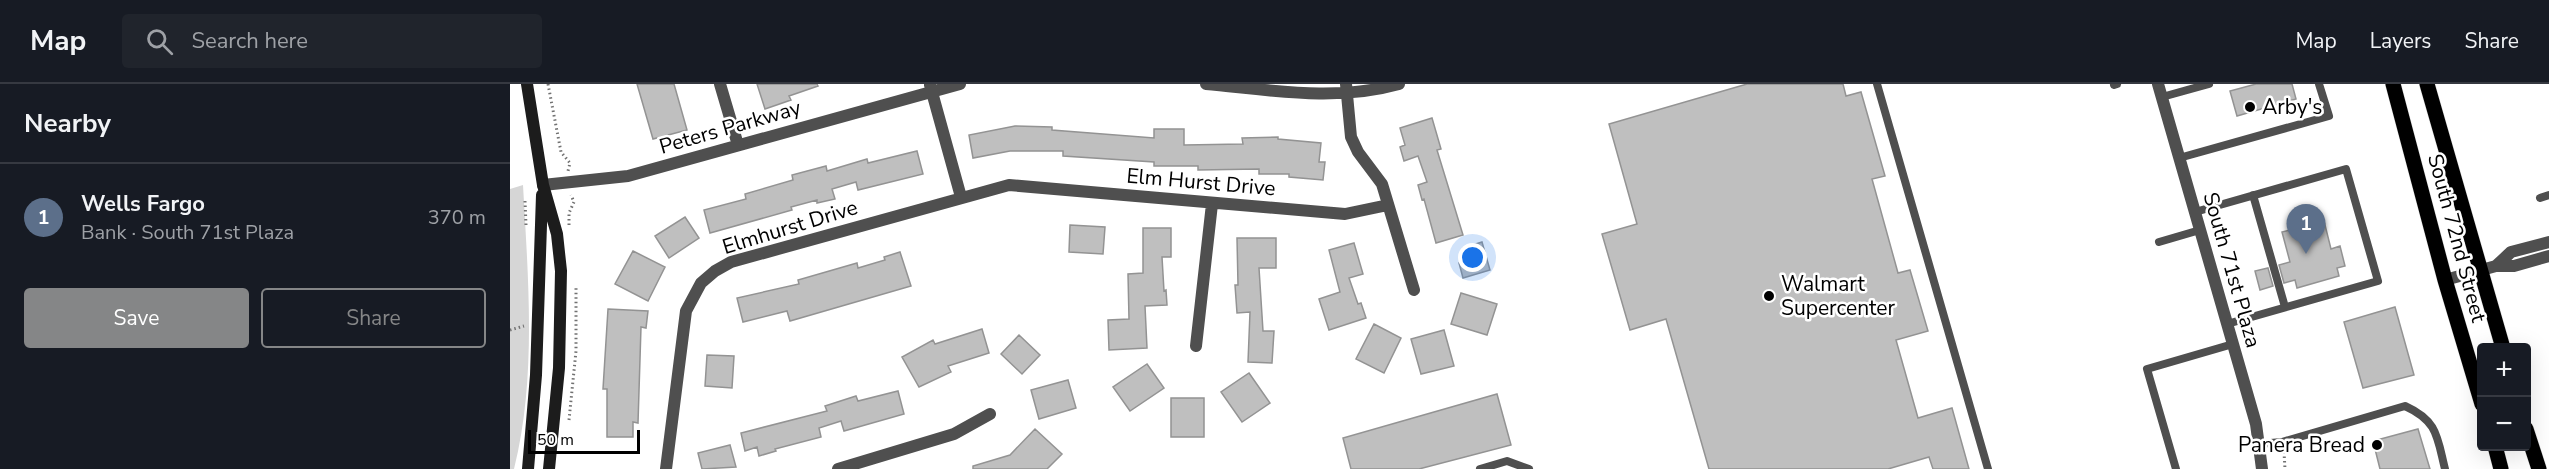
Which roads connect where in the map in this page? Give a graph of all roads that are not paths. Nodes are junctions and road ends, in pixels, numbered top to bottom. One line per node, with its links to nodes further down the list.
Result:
1 (527, 84): 17 (street)
2 (720, 84): 15 (street)
3 (960, 84): 12 (street, Peters Parkway)
4 (1206, 84): 13 (street)
5 (1399, 84): 13 (street)
6 (1877, 84): 47 (lane)
7 (2158, 84): 14 (street, South 71st Plaza)
8 (2209, 84): 14 (lane)
9 (2319, 84): 16 (lane)
10 (2393, 84): 29 (main road, South 72nd Street)
11 (2427, 84): 28 (main road, South 72nd Street)
12 (931, 88): 15 (street, Peters Parkway); 20 (street)
13 (1347, 89): 22 (street)
14 (2162, 97): 16 (street, South 71st Plaza)
15 (738, 145): 17 (street, Peters Parkway)
16 (2179, 158): 23 (street, South 71st Plaza)
17 (543, 185): 41 (street); 42 (street)
18 (1009, 185): 20 (street, Elmhurst Drive); 21 (street, Elm Hurst Drive)
19 (2253, 195): 23 (lane); 31 (lane); 31 (lane)
20 (961, 197): 43 (street, Elmhurst Drive)
21 (1212, 204): 22 (street, Elm Hurst Drive); 35 (street)
22 (1388, 205): 30 (street)
23 (2195, 212): 24 (street, South 71st Plaza)
24 (2200, 230): 25 (lane); 32 (street, South 71st Plaza)
25 (2159, 242)
26 (2549, 242): 28 (street)
27 (2549, 256): 28 (street)
28 (2488, 268): 29 (street); 33 (main road, South 72nd Street)
29 (2445, 280): 36 (main road, South 72nd Street)
30 (1414, 290)
31 (2285, 307): 32 (lane)
32 (2227, 324): 34 (street, South 71st Plaza)
33 (2502, 343)
34 (2233, 344): 38 (street, South 71st Plaza); 48 (lane)
35 (1196, 346)
36 (2479, 397)
37 (990, 414): 44 (street)
38 (2259, 444): 49 (street, South 71st Plaza); 50 (lane)
39 (2531, 444): 52 (main road)
40 (2495, 451): 51 (main road)
41 (528, 469)
42 (549, 469)
43 (666, 469)
44 (838, 469)
45 (1480, 469): 46 (lane)
46 (1529, 469)
47 (1988, 469)
48 (2176, 469)
49 (2262, 469)
50 (2445, 469)
51 (2501, 469)
52 (2539, 469)

